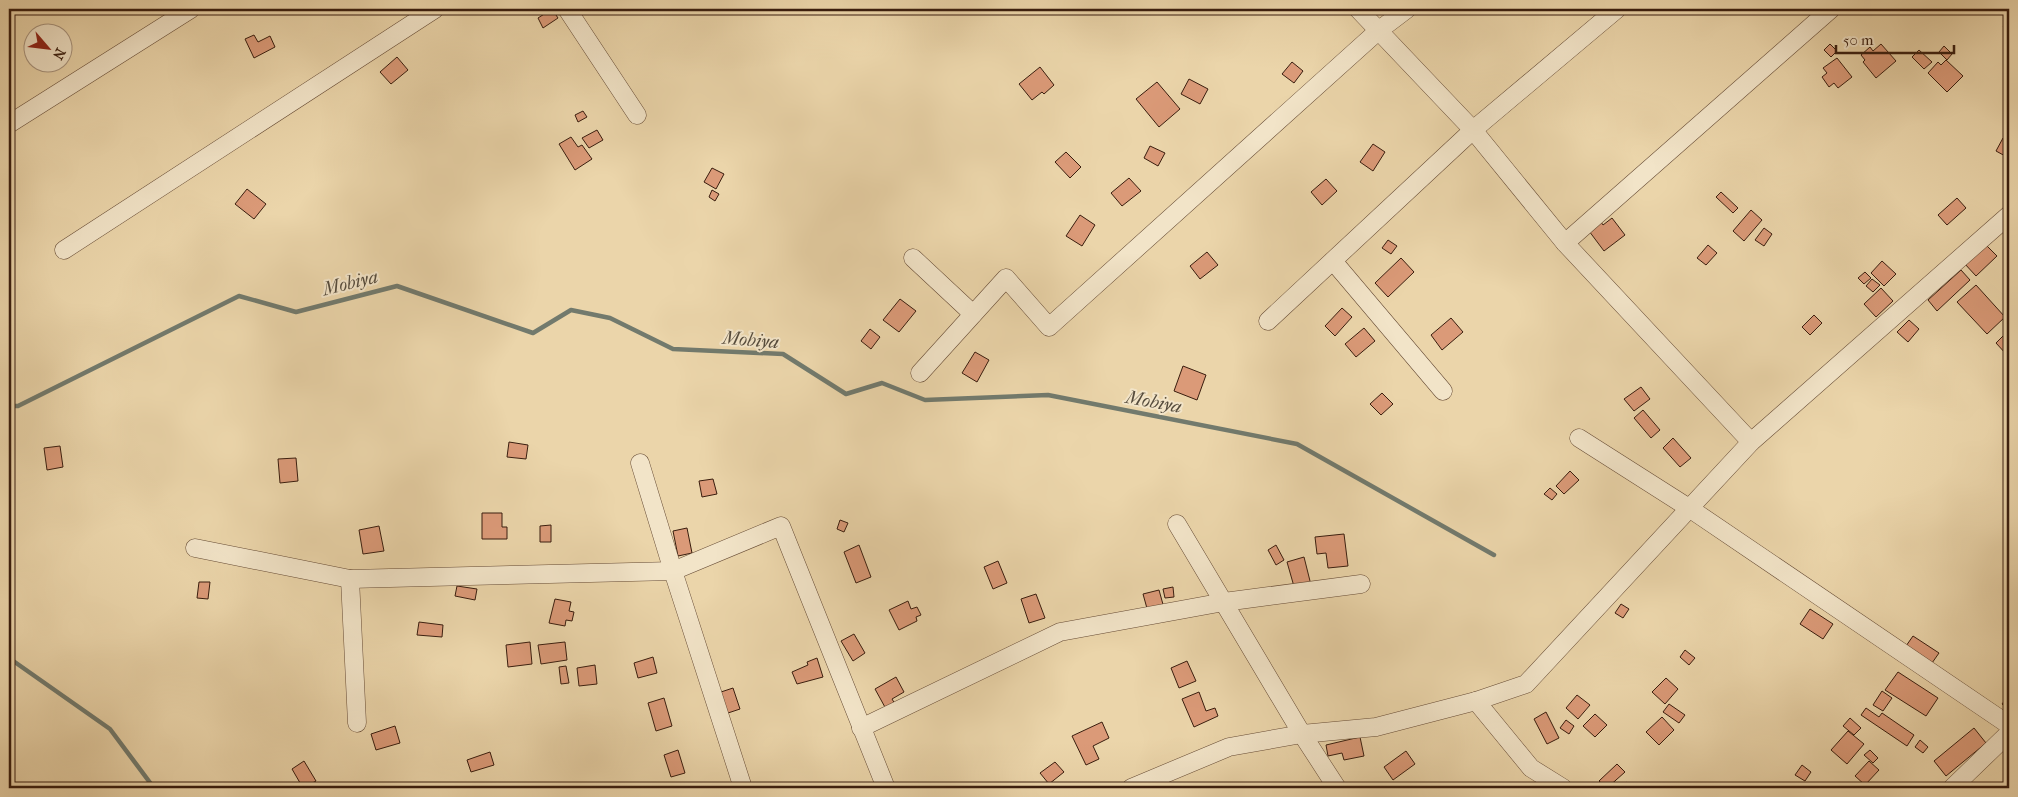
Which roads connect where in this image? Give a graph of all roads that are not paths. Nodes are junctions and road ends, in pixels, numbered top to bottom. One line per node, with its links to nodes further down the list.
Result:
1 (435, 9): 14 (street)
2 (567, 9): 9 (street)
3 (1358, 9): 8 (street)
4 (1407, 9): 8 (street)
5 (1617, 9): 11 (street)
6 (1830, 9): 13 (street)
7 (183, 11): 10 (street)
8 (1378, 31): 11 (street); 17 (street)
9 (637, 115)
10 (9, 124)
11 (1473, 130): 13 (street); 16 (street)
12 (2009, 215): 22 (street)
13 (1565, 243): 22 (street)
14 (64, 250)
15 (913, 258): 17 (street)
16 (1333, 261): 18 (street); 20 (street)
17 (973, 314): 19 (street)
18 (1268, 321)
19 (920, 373)
20 (1442, 391)
21 (1579, 438): 24 (street)
22 (1751, 442): 24 (street)
23 (640, 463): 27 (street)
24 (1689, 508): 31 (street); 33 (street)
25 (1177, 524): 30 (street)
26 (195, 548): 28 (street)
27 (673, 571): 28 (street); 34 (street); 37 (street)
28 (350, 579): 32 (street)
29 (1361, 584): 30 (street)
30 (1224, 602): 34 (street); 36 (street)
31 (1476, 701): 36 (street); 41 (street)
32 (357, 723)
33 (2009, 726)
34 (862, 728): 38 (street)
35 (2009, 733): 42 (street)
36 (1302, 734): 39 (street); 40 (street)
37 (743, 788)
38 (886, 788)
39 (1132, 788)
40 (1337, 788)
41 (1563, 788)
42 (1952, 788)

